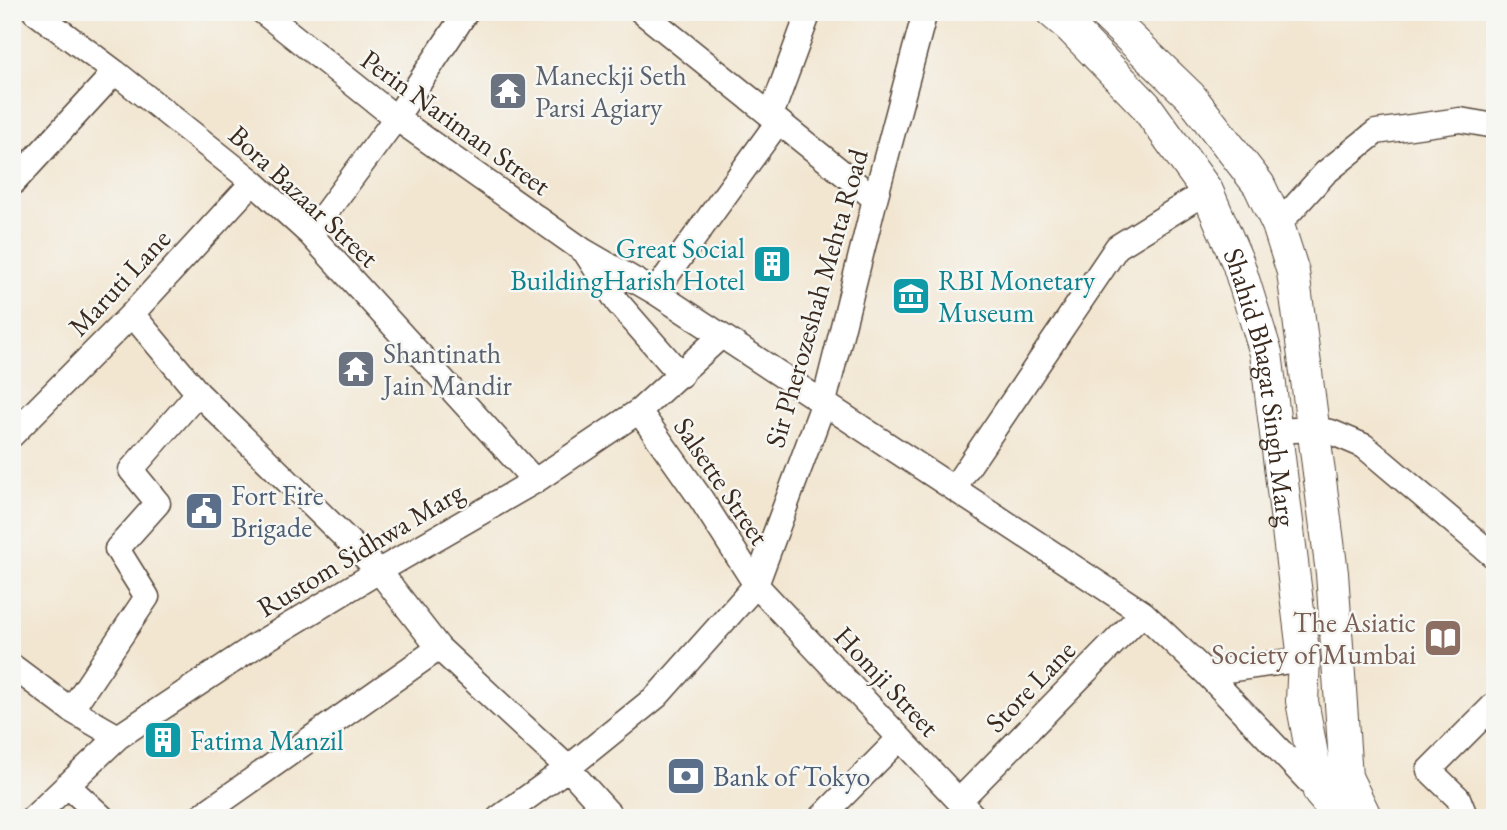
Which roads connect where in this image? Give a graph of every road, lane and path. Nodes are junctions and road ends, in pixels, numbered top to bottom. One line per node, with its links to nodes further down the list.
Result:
1 (35, 12): 9 (street, Bora Bazaar Street)
2 (262, 12): 10 (street, Perin Nariman Street)
3 (466, 12): 10 (street)
4 (809, 12): 11 (street)
5 (926, 12): 16 (street, Sir Pherozeshah Mehta Road)
6 (1052, 12): 15 (main road, Shahid Bhagat Singh Marg)
7 (1103, 12): 17 (main road, Shahid Bhagat Singh Marg)
8 (648, 14): 11 (street)
9 (115, 72): 13 (street, Bora Bazaar Street); 14 (street)
10 (396, 118): 18 (street); 19 (street, Perin Nariman Street)
11 (774, 118): 16 (street); 20 (street)
12 (1495, 127): 17 (street)
13 (253, 182): 18 (street, Bora Bazaar Street); 21 (street, Maruti Lane)
14 (12, 184)
15 (1207, 191): 29 (main road, Shahid Bhagat Singh Marg); 31 (street)
16 (875, 199): 25 (street, Sir Pherozeshah Mehta Road)
17 (1278, 225): 28 (main road, Shahid Bhagat Singh Marg)
18 (310, 234): 30 (street, Bora Bazaar Street)
19 (584, 251): 20 (street, Perin Nariman Street); 23 (street, Perin Nariman Street)
20 (655, 292): 22 (street, Perin Nariman Street)
21 (132, 314): 24 (street); 27 (street, Maruti Lane)
22 (721, 336): 23 (street, Rustom Sidhwa Marg); 25 (street, Perin Nariman Street)
23 (681, 375): 26 (street, Rustom Sidhwa Marg)
24 (198, 393): 33 (street); 41 (street)
25 (824, 402): 31 (street, Perin Nariman Street); 34 (street, Sir Pherozeshah Mehta Road)
26 (639, 411): 30 (street, Rustom Sidhwa Marg); 34 (street, Salsette Street)
27 (19, 428)
28 (1313, 429): 29 (street); 32 (street); 48 (main road, Shahid Bhagat Singh Marg)
29 (1276, 432): 37 (main road, Shahid Bhagat Singh Marg)
30 (535, 481): 33 (street, Rustom Sidhwa Marg)
31 (954, 488): 35 (street, Perin Nariman Street)
32 (1495, 557)
33 (379, 570): 36 (street); 42 (street, Rustom Sidhwa Marg)
34 (756, 585): 43 (street, Homji Street); 44 (street, Sir Pherozeshah Mehta Road)
35 (1143, 613): 39 (street, Perin Nariman Street); 47 (street, Store Lane)
36 (439, 648): 44 (street); 51 (street)
37 (1304, 659): 39 (street); 46 (main road, Shahid Bhagat Singh Marg)
38 (12, 666): 41 (street)
39 (1206, 673): 46 (street, Perin Nariman Street)
40 (1495, 704): 55 (street)
41 (71, 710): 42 (street)
42 (118, 737): 45 (street, Rustom Sidhwa Marg)
43 (900, 738): 47 (street, Homji Street); 54 (street)
44 (568, 768): 52 (street, Sir Pherozeshah Mehta Road); 53 (street)
45 (67, 785): 49 (street, Rustom Sidhwa Marg); 50 (street)
46 (1319, 792): 48 (main road, Shahid Bhagat Singh Marg)
47 (967, 810)
48 (1351, 814)
49 (33, 818)
50 (103, 818)
51 (198, 818)
52 (499, 818)
53 (613, 818)
54 (821, 818)
55 (1466, 818)

